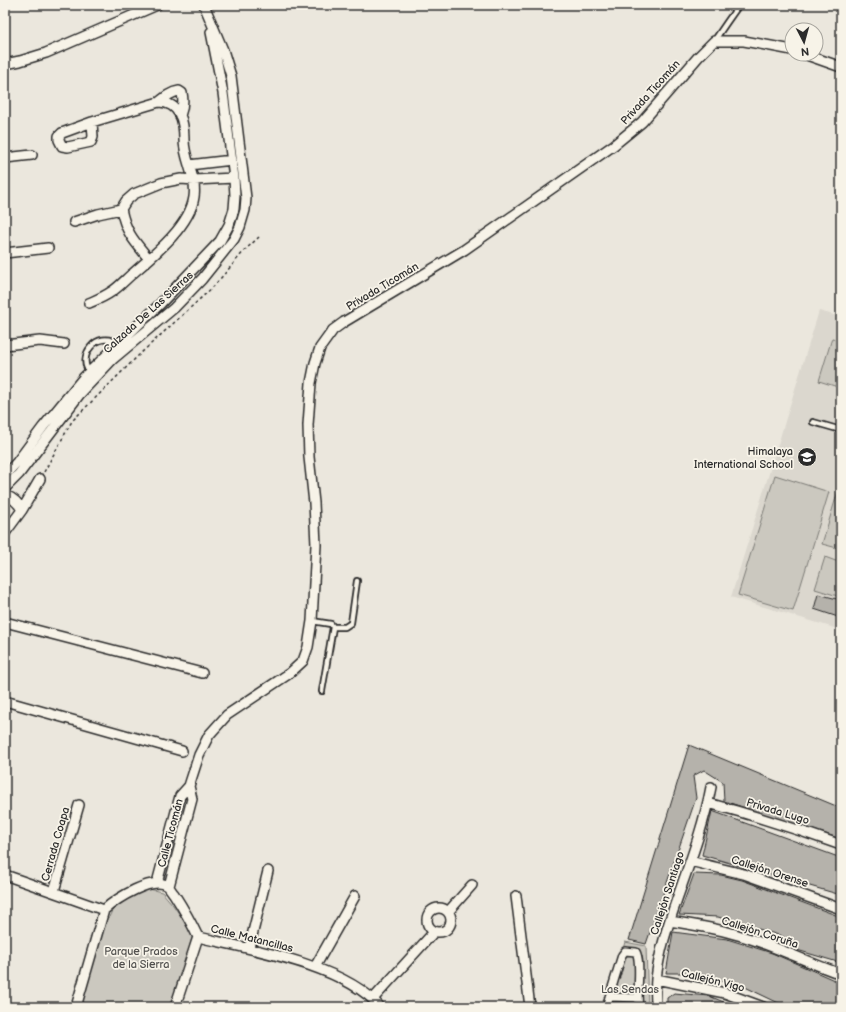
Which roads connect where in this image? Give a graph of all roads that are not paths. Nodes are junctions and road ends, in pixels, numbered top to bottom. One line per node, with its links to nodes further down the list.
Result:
1 (157, 5): 8 (street)
2 (739, 5): 4 (lane)
3 (205, 9): 6 (street, Calzada De Las Sierras)
4 (714, 41): 5 (street); 39 (street, Privada Ticomán)
5 (784, 48)
6 (219, 51): 15 (street, Calzada De Las Sierras); 33 (street, Calzada De Las Sierras)
7 (824, 61): 9 (street)
8 (5, 64)
9 (841, 67)
10 (159, 102): 11 (street); 11 (street); 12 (street)
11 (180, 116): 16 (street)
12 (92, 122)
13 (32, 155): 14 (street)
14 (5, 158)
15 (232, 160): 16 (street); 17 (street, Calzada De Las Sierras)
16 (189, 165): 18 (street)
17 (234, 178): 18 (street); 26 (street, Calzada De Las Sierras)
18 (194, 180): 19 (street); 23 (street)
19 (121, 209): 20 (street); 23 (street)
20 (74, 222)
21 (48, 248): 22 (street)
22 (5, 253)
23 (150, 259): 24 (street)
24 (89, 303)
25 (64, 344): 27 (street)
26 (118, 344): 28 (street, Calzada De Las Sierras); 28 (lane)
27 (5, 345)
28 (90, 372): 31 (street, Calzada De Las Sierras)
29 (814, 422): 30 (lane)
30 (841, 430)
31 (5, 475)
32 (40, 479): 35 (street)
33 (5, 488)
34 (5, 495): 35 (street)
35 (22, 510): 36 (street)
36 (6, 529)
37 (357, 582): 40 (lane)
38 (5, 622): 41 (street)
39 (312, 622): 40 (lane); 44 (street, Privada Ticomán)
40 (333, 627): 42 (lane)
41 (202, 673)
42 (322, 691)
43 (5, 701): 45 (street)
44 (227, 715): 46 (street, Calle Ticomán)
45 (182, 751)
46 (189, 786): 54 (street, Calle Ticomán); 56 (street, Calle Ticomán)
47 (711, 787): 48 (street, Callejón Santiago)
48 (708, 803): 50 (street, Privada Lugo); 51 (street, Callejón Santiago)
49 (79, 805): 57 (street, Cerrada Coapa)
50 (841, 845)
51 (690, 861): 60 (street, Callejón Orense); 63 (street, Callejón Santiago)
52 (268, 870): 66 (street)
53 (5, 875): 57 (street)
54 (157, 883): 56 (street); 61 (street)
55 (472, 885): 62 (street)
56 (169, 886): 65 (street, Calle Matancillas)
57 (54, 891): 61 (street)
58 (355, 896): 67 (street)
59 (516, 896): 76 (street)
60 (841, 909)
61 (104, 910): 73 (street)
62 (448, 912): 64 (street); 64 (street)
63 (670, 921): 68 (street, Callejón Coruña); 69 (street, Callejón Santiago)
64 (434, 932): 72 (street)
65 (198, 938): 66 (street, Calle Matancillas); 74 (street)
66 (249, 948): 67 (street, Calle Matancillas)
67 (315, 967): 72 (street, Calle Matancillas)
68 (841, 974)
69 (656, 979): 79 (street, Callejón Santiago); 80 (street, Callejón Vigo)
70 (609, 997): 71 (street); 71 (street); 77 (street)
71 (638, 998): 78 (street)
72 (373, 999): 75 (street, Calle Matancillas)
73 (76, 1007)
74 (175, 1007)
75 (380, 1007)
76 (530, 1007)
77 (606, 1007)
78 (639, 1007)
79 (656, 1007)
80 (763, 1007)

